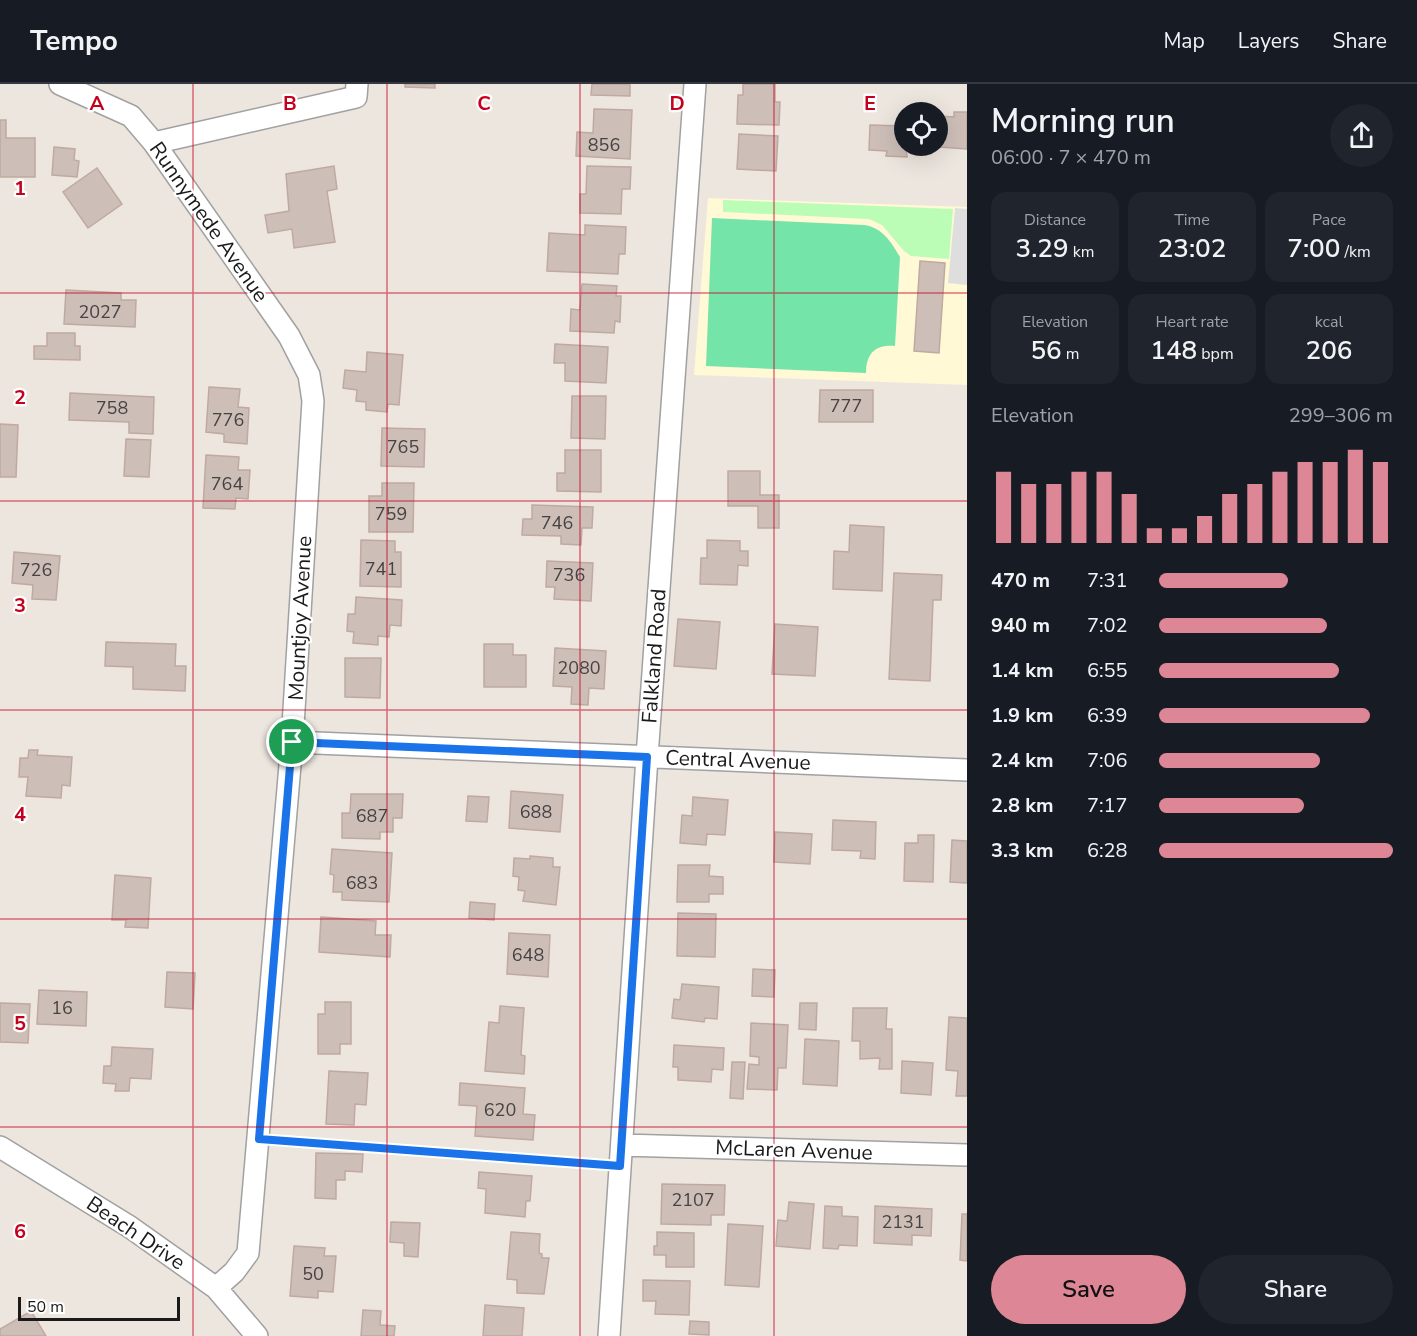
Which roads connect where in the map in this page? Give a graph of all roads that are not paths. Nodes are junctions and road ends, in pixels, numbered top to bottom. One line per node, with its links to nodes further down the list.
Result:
1 (60, 84): 4 (street, Runnymede Avenue)
2 (357, 84): 4 (street)
3 (695, 84): 7 (street, Falkland Road)
4 (154, 143): 5 (street, Runnymede Avenue)
5 (313, 401): 6 (street, Mountjoy Avenue)
6 (292, 742): 7 (street, Central Avenue); 12 (street, Mountjoy Avenue)
7 (647, 757): 8 (street, Central Avenue); 10 (street, Falkland Road)
8 (967, 770)
9 (0, 1147): 12 (street, Beach Drive)
10 (621, 1155): 11 (street, McLaren Avenue); 14 (street, Falkland Road)
11 (967, 1155)
12 (216, 1288): 13 (street, Beach Drive)
13 (257, 1336)
14 (609, 1336)

